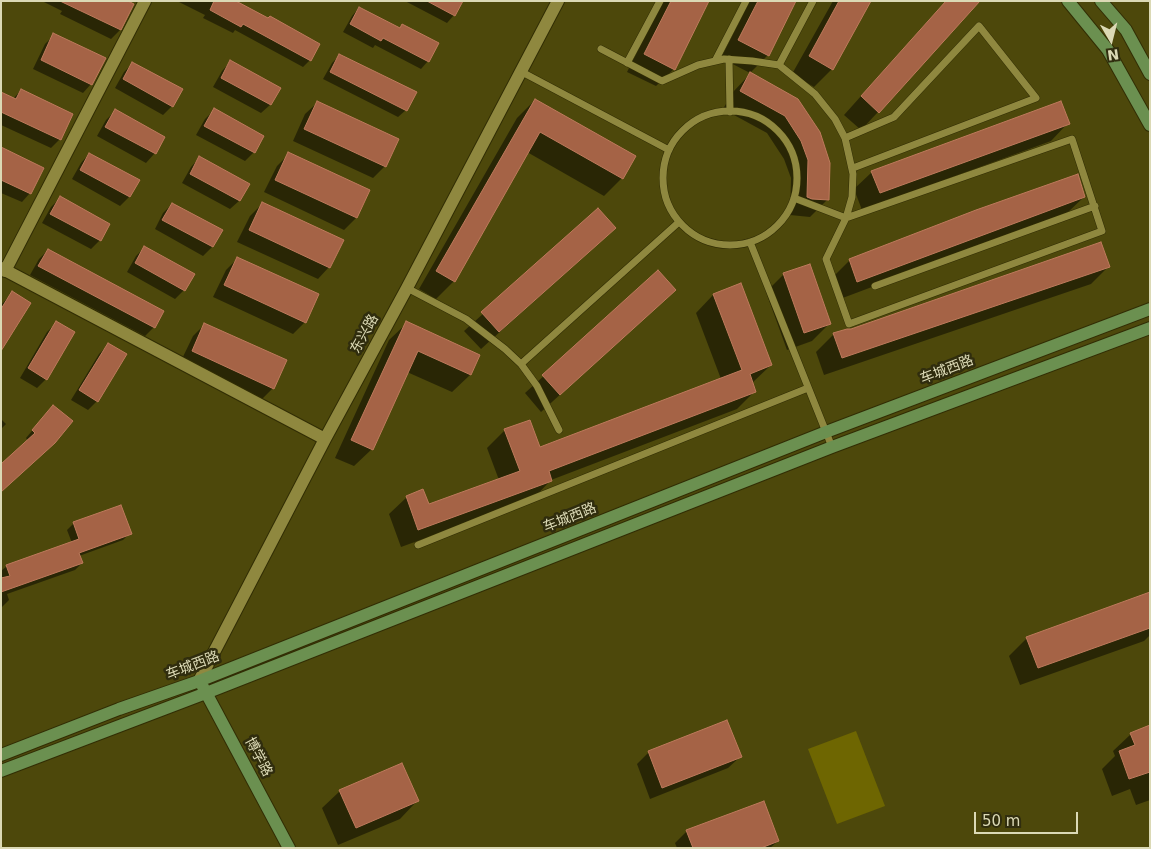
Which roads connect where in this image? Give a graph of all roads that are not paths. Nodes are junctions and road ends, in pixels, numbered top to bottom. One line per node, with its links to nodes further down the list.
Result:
1 (145, 1): 25 (street)
2 (558, 1): 13 (street, 东兴路)
3 (660, 1): 11 (lane)
4 (746, 1): 10 (lane)
5 (813, 1): 12 (lane)
6 (1068, 1): 16 (main road)
7 (1101, 1): 14 (main road)
8 (601, 49): 11 (lane)
9 (729, 59): 10 (lane); 12 (lane); 15 (lane)
10 (715, 61): 11 (lane)
11 (627, 63)
12 (779, 65): 17 (lane)
13 (520, 71): 18 (lane); 27 (street, 东兴路)
14 (1150, 74)
15 (730, 112): 18 (lane); 20 (lane)
16 (1150, 125)
17 (845, 138): 19 (lane); 19 (lane)
18 (669, 150): 23 (lane)
19 (852, 168): 22 (lane)
20 (794, 198): 22 (lane); 24 (lane)
21 (1095, 206): 22 (lane); 22 (lane); 26 (lane)
22 (846, 218)
23 (679, 222): 24 (lane); 30 (lane)
24 (750, 242): 31 (lane)
25 (3, 270): 34 (street)
26 (875, 286)
27 (407, 288): 30 (lane); 34 (street, 东兴路)
28 (1150, 309): 33 (main road, 车城西路)
29 (1150, 328): 35 (main road)
30 (521, 364): 32 (lane)
31 (808, 388): 33 (lane); 36 (lane)
32 (559, 430)
33 (826, 432): 35 (lane); 37 (main road, 车城西路)
34 (324, 439): 37 (street, 东兴路)
35 (832, 447): 38 (main road)
36 (418, 545)
37 (199, 681): 38 (main road, 博学路); 39 (main road, 车城西路)
38 (206, 693): 40 (main road); 41 (main road, 博学路)
39 (1, 755)
40 (1, 771)
41 (289, 848)

